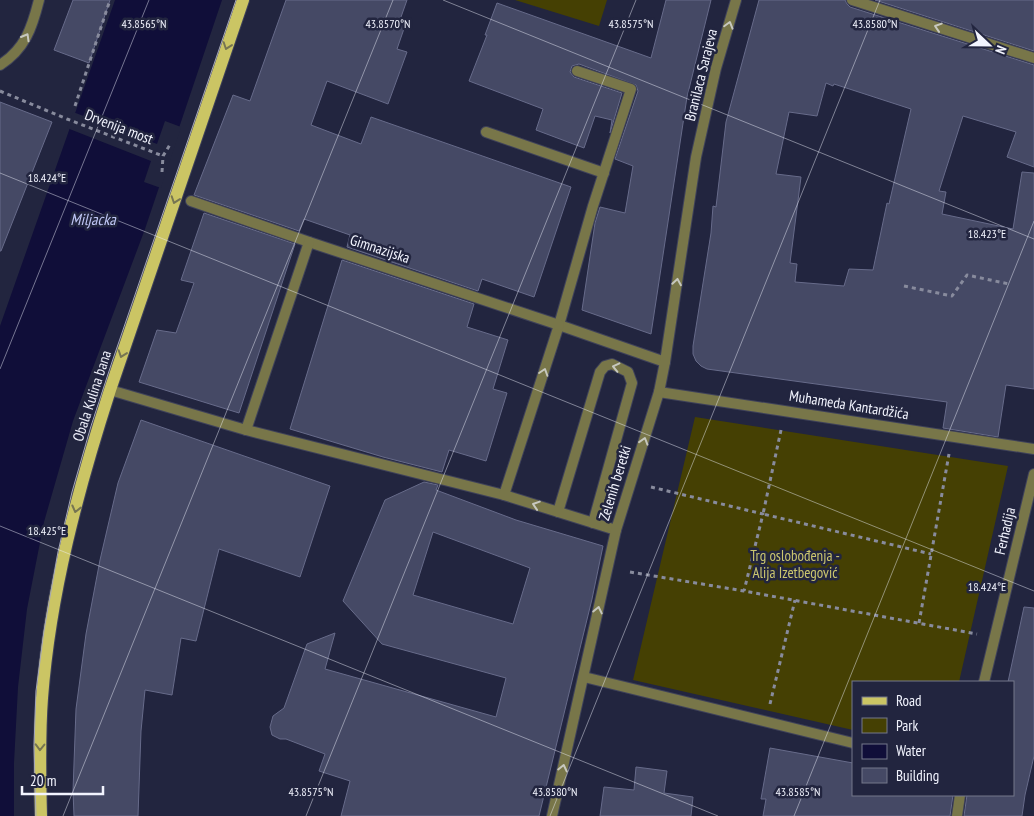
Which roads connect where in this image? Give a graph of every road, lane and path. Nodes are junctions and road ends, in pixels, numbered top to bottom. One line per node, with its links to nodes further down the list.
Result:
1 (39, 0): 7 (street, one-way to 1)
2 (110, 0): 10 (path)
3 (243, 0): 21 (main road, Obala Kulina bana, one-way to 21)
4 (736, 0): 13 (street, Branilaca Sarajeva, one-way to 4)
5 (852, 0): 6 (street, one-way to 5)
6 (1034, 58)
7 (0, 65)
8 (577, 72): 14 (street)
9 (0, 91): 12 (path, Drvenija most)
10 (75, 106)
11 (486, 132): 14 (street)
12 (163, 156)
13 (696, 157): 20 (street, Zelenih beretki, one-way to 13)
14 (604, 173): 19 (street)
15 (191, 201): 16 (street, Gimnazijska)
16 (308, 242): 19 (street, Gimnazijska); 24 (street)
17 (1010, 284): 18 (path)
18 (904, 286)
19 (559, 325): 20 (street, Gimnazijska); 29 (street, one-way to 19)
20 (665, 362): 22 (street, Zelenih beretki)
21 (110, 390): 24 (street); 45 (main road, Obala Kulina bana, one-way to 45)
22 (659, 392): 23 (street, Muhameda Kantardžića); 33 (street, Zelenih beretki, one-way to 22)
23 (785, 411): 25 (street, Muhameda Kantardžića); 31 (path)
24 (246, 430): 29 (street)
25 (952, 436): 26 (street, Muhameda Kantardžića); 34 (path)
26 (1034, 449)
27 (1034, 474): 39 (street, Ferhadija)
28 (651, 487): 31 (path)
29 (504, 495): 30 (street, one-way to 29)
30 (558, 512): 32 (street); 32 (street, one-way to 30)
31 (763, 514): 34 (path); 36 (path)
32 (593, 523): 33 (street)
33 (616, 530): 40 (street, Zelenih beretki, one-way to 33)
34 (931, 554): 38 (path)
35 (630, 572): 36 (path)
36 (744, 591): 37 (path)
37 (795, 600): 38 (path); 42 (path)
38 (919, 623): 39 (path)
39 (995, 637): 41 (street, Ferhadija)
40 (584, 678): 42 (street); 46 (street, Zelenih beretki, one-way to 40)
41 (984, 681)
42 (766, 722): 43 (street)
43 (852, 743)
44 (960, 796): 47 (street)
45 (41, 816)
46 (552, 816)
47 (957, 816)

